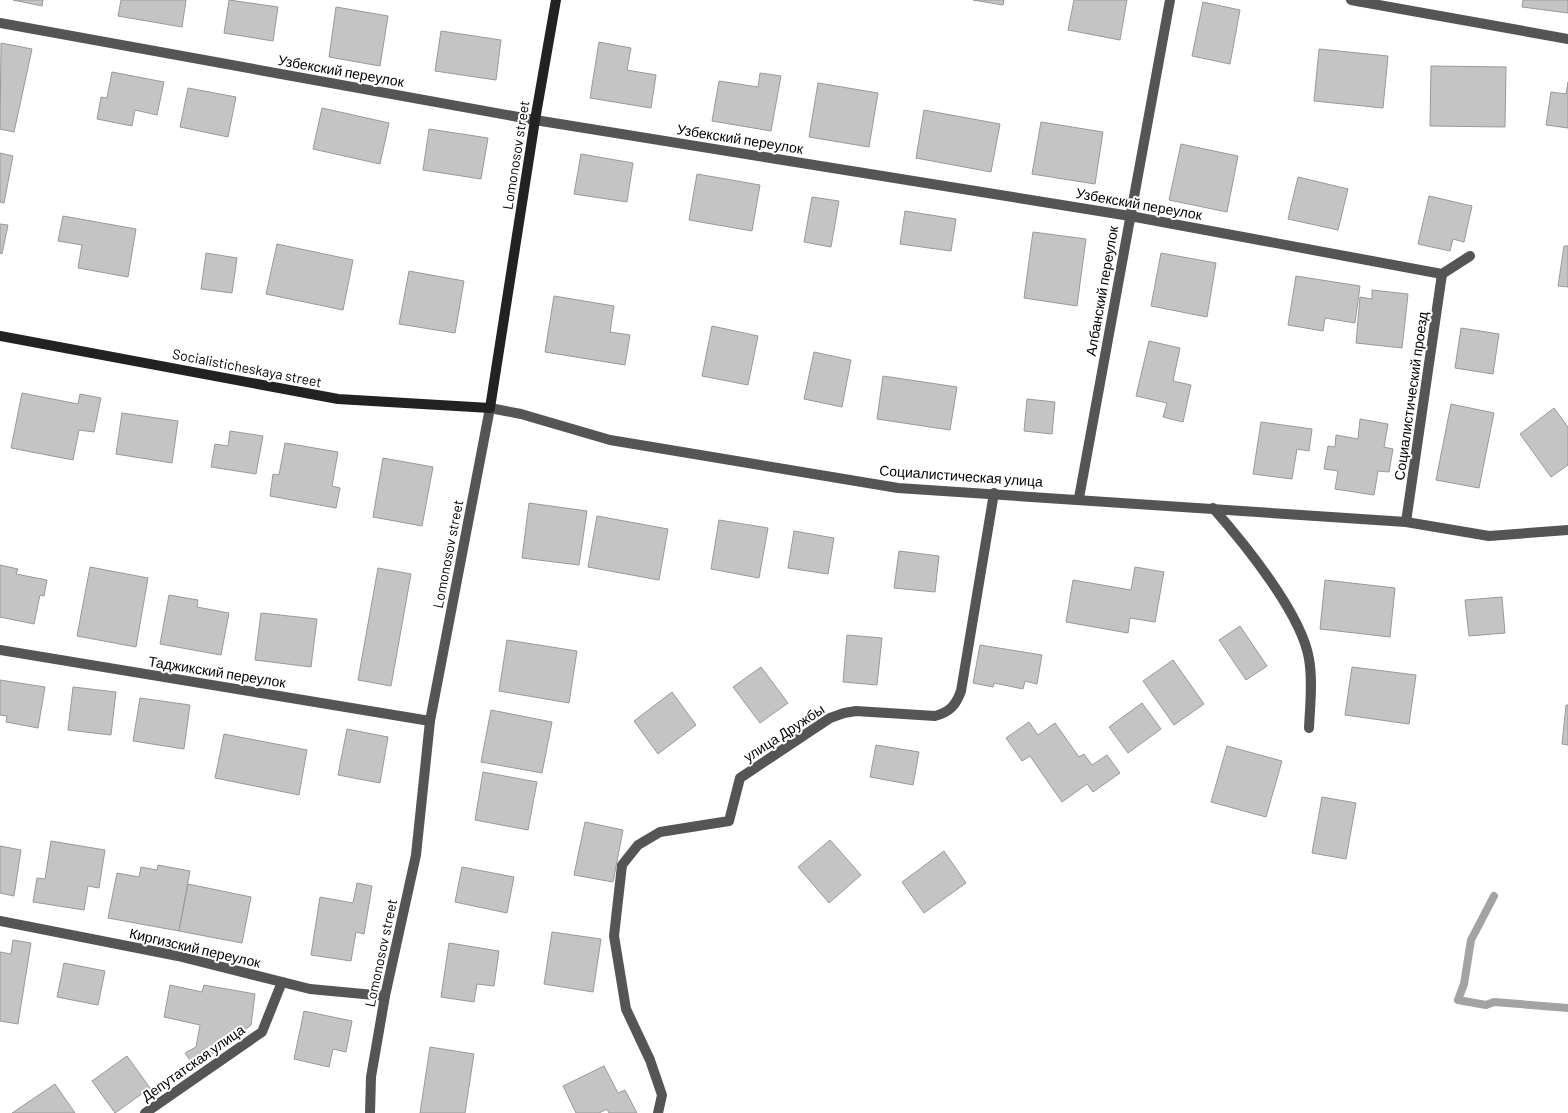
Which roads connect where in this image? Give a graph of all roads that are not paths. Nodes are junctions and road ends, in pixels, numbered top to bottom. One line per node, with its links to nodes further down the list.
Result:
1 (556, 0): 6 (street, Lomonosov street)
2 (1170, 0): 7 (street, Албанский переулок)
3 (1352, 0): 5 (street)
4 (0, 23): 6 (street, Узбекский переулок)
5 (1568, 39)
6 (535, 120): 7 (street, Узбекский переулок); 11 (street, Lomonosov street)
7 (1130, 216): 9 (street, Узбекский переулок); 13 (street, Албанский переулок)
8 (1470, 256): 9 (street)
9 (1442, 274): 15 (street, Социалистический проезд)
10 (0, 336): 11 (street, Socialisticheskaya street)
11 (490, 408): 12 (street, Социалистическая улица); 18 (street, Lomonosov street)
12 (994, 493): 13 (street, Социалистическая улица); 25 (street, улица Дружбы)
13 (1079, 498): 14 (street, Социалистическая улица)
14 (1213, 508): 15 (street, Социалистическая улица); 19 (street)
15 (1406, 522): 16 (street, Социалистическая улица)
16 (1568, 530)
17 (0, 650): 18 (street, Таджикский переулок)
18 (430, 721): 22 (street, Lomonosov street)
19 (1309, 728)
20 (0, 921): 21 (street, Киргизский переулок)
21 (282, 982): 22 (street, Киргизский переулок); 23 (street, Депутатская улица)
22 (385, 996): 24 (street, Lomonosov street)
23 (145, 1113)
24 (370, 1113)
25 (658, 1113)

